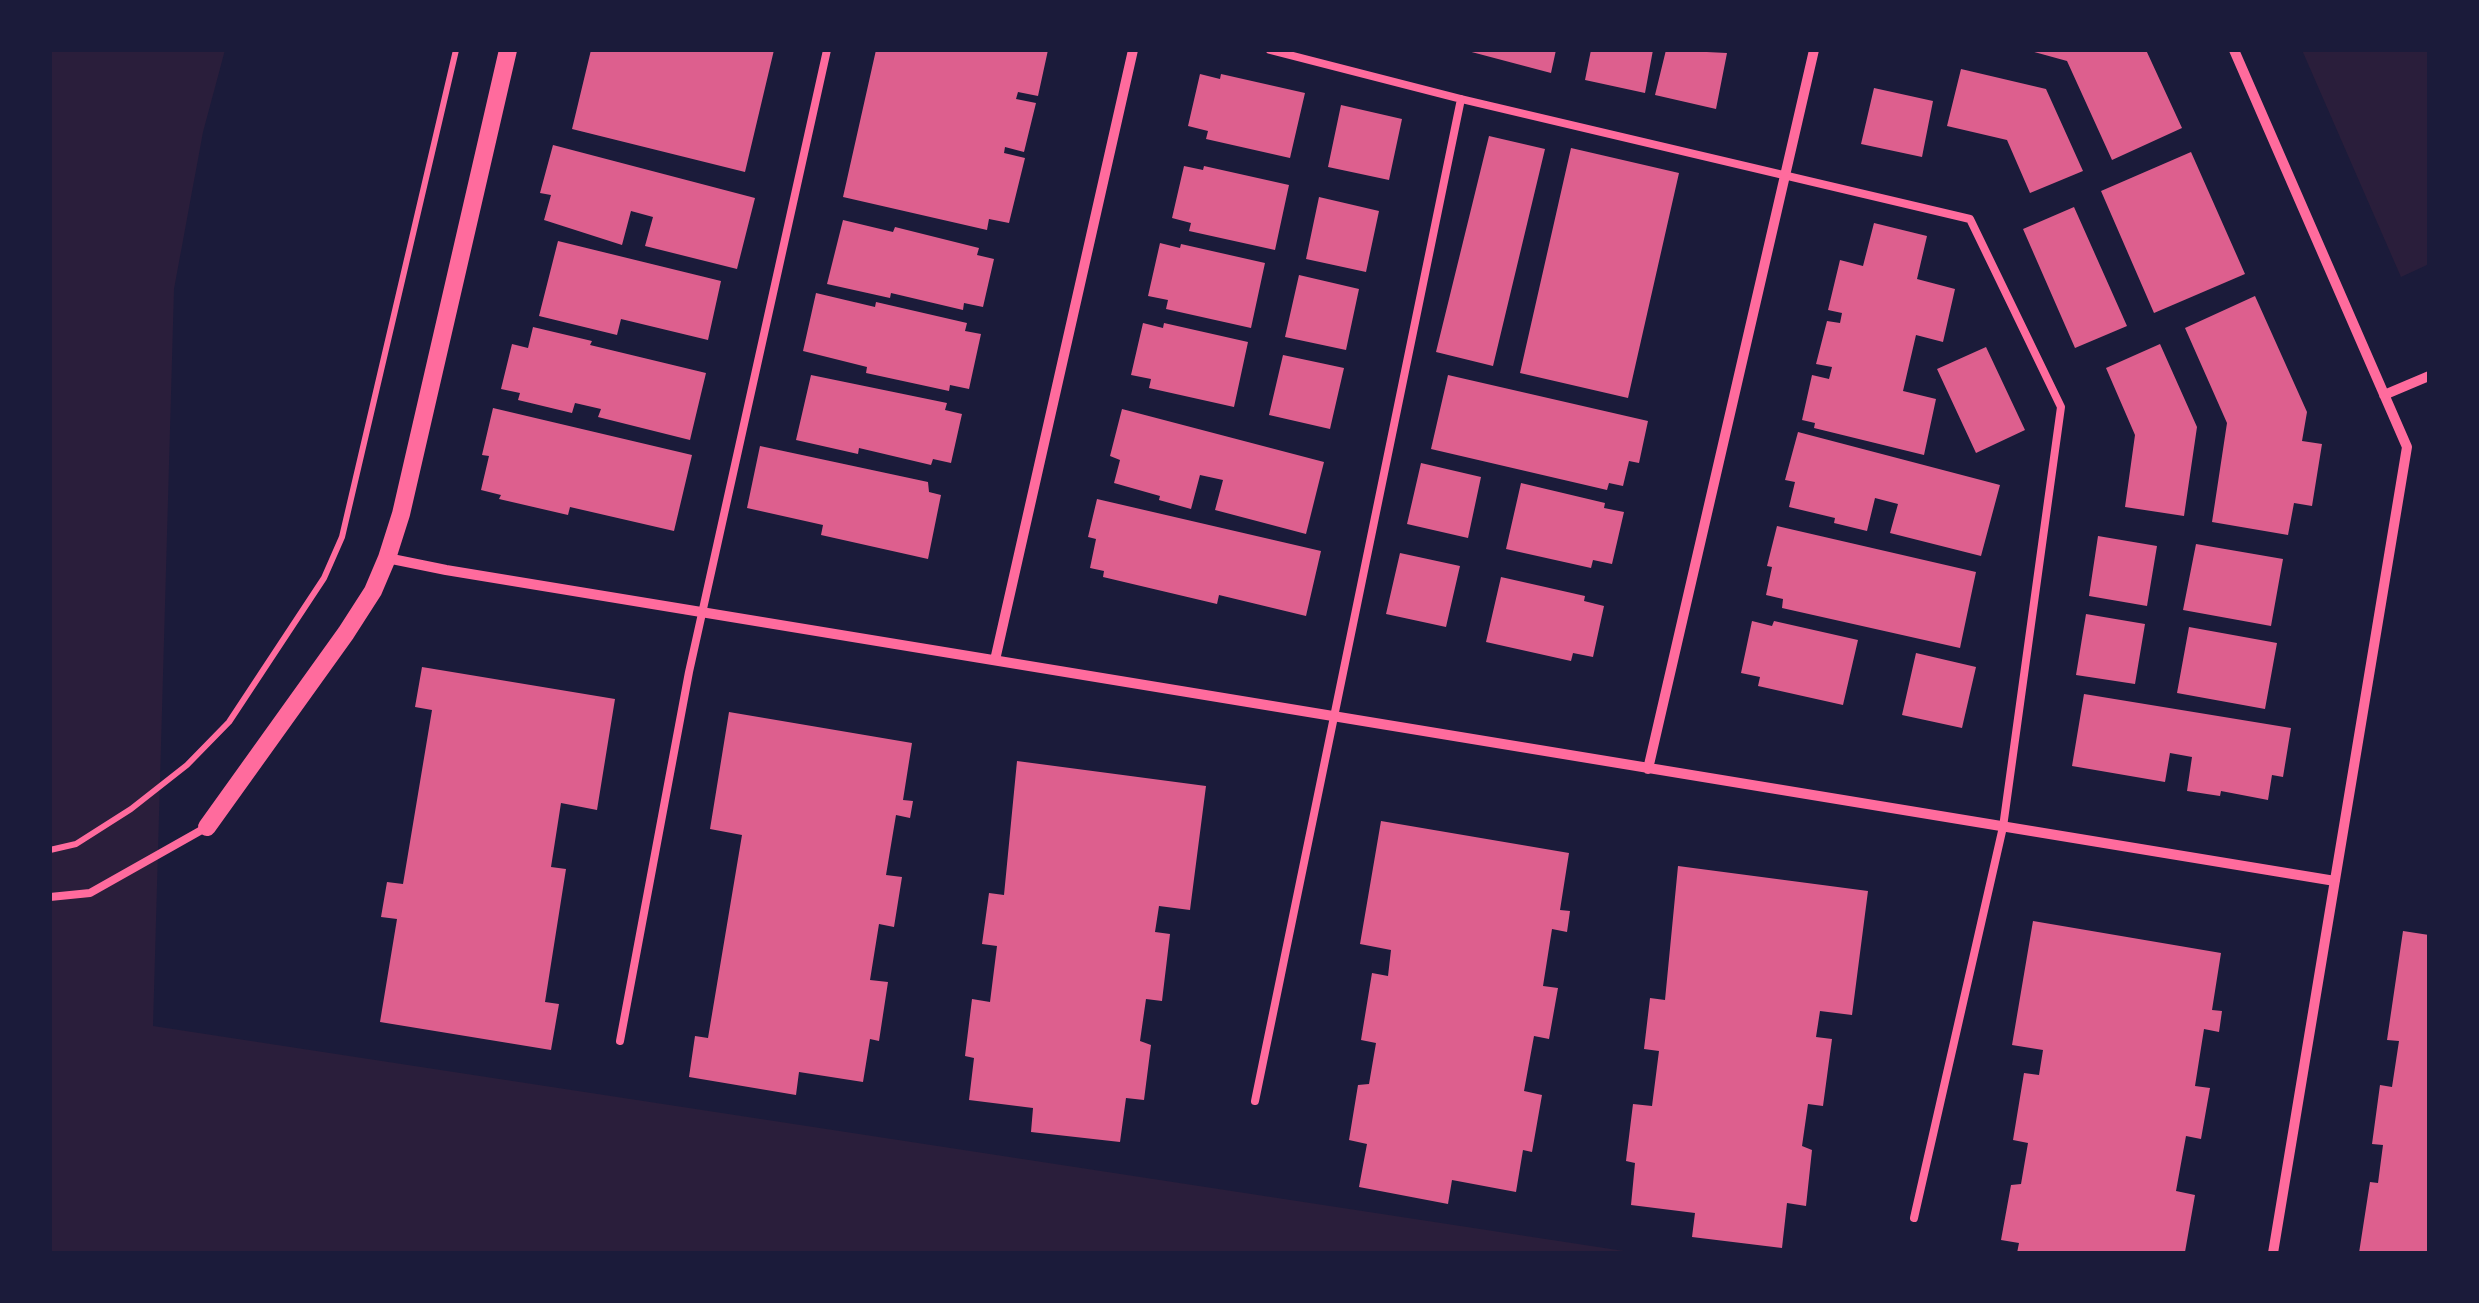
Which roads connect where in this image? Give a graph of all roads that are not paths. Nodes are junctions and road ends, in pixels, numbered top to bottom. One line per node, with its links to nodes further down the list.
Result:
1 (508, 50): 11 (street)
2 (827, 50): 12 (lane)
3 (1133, 50): 13 (street)
4 (1270, 50): 7 (lane)
5 (1814, 50): 8 (street)
6 (2234, 50): 10 (street)
7 (1461, 99): 8 (lane); 14 (lane)
8 (1784, 175): 15 (street); 17 (lane)
9 (2429, 376): 10 (street)
10 (2384, 395): 18 (street)
11 (388, 558): 12 (street); 16 (street)
12 (703, 612): 13 (street); 20 (lane)
13 (995, 660): 14 (street)
14 (1334, 717): 15 (street); 21 (lane)
15 (1648, 768): 17 (street)
16 (207, 827): 19 (lane)
17 (2003, 827): 18 (street); 22 (lane)
18 (2334, 881): 23 (street)
19 (50, 897)
20 (620, 1041)
21 (1255, 1101)
22 (1914, 1218)
23 (2274, 1253)

